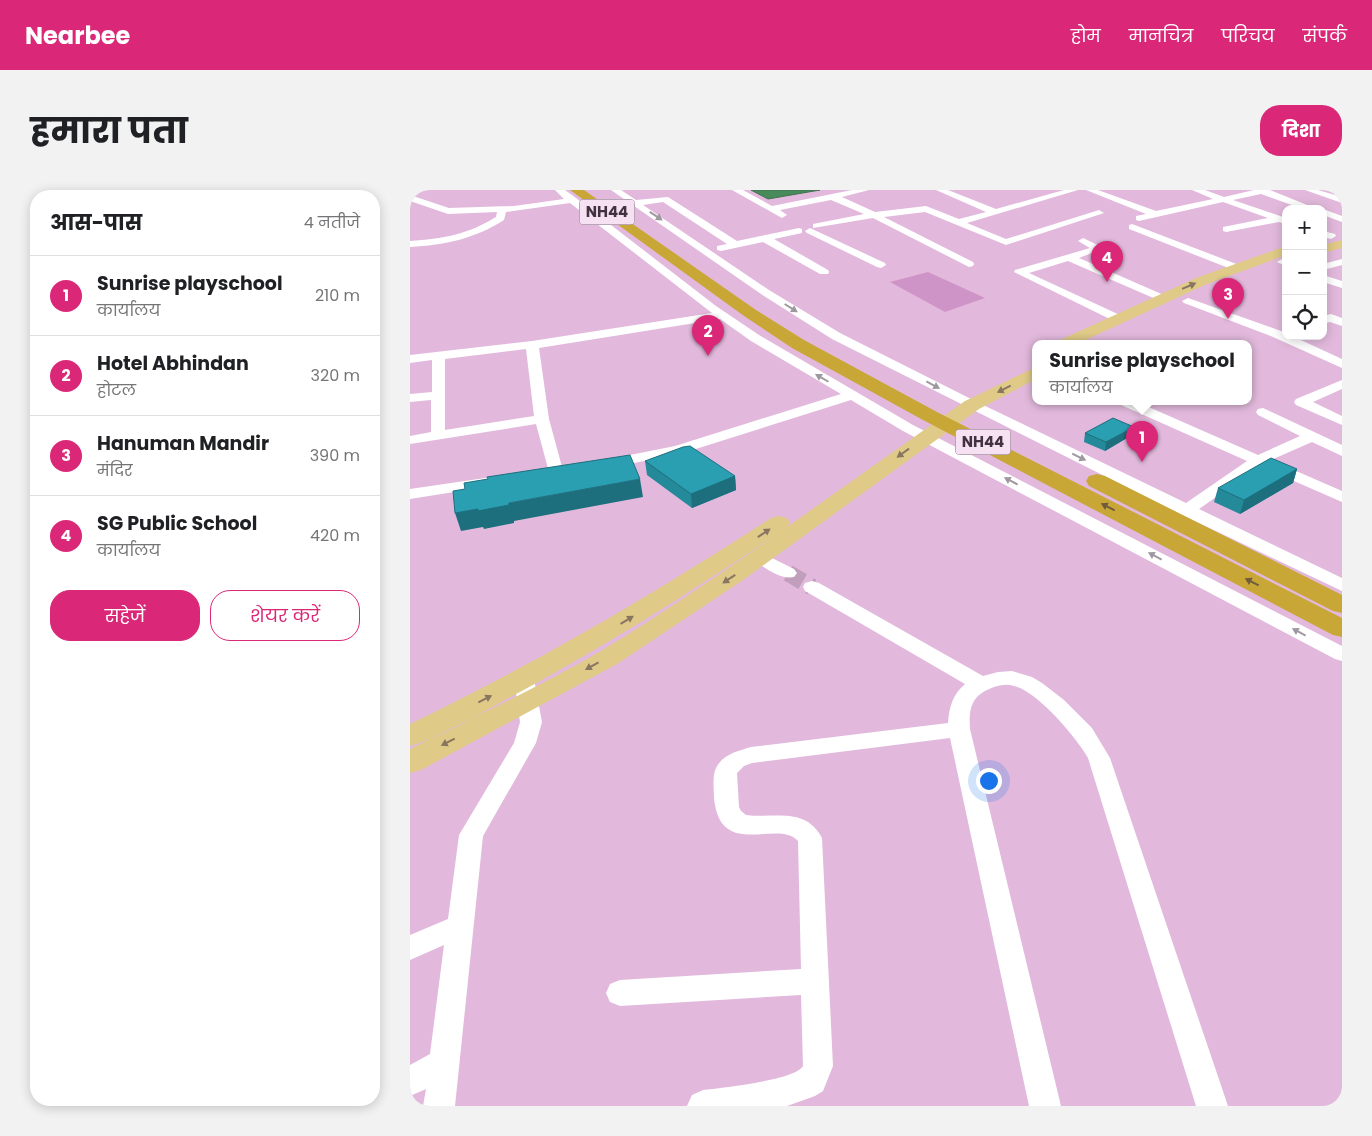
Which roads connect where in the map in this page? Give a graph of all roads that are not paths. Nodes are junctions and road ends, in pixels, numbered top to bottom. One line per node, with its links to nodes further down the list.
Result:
1 (559, 190): 12 (street)
2 (601, 190): 32 (highway, NH44)
3 (615, 190): 17 (street)
4 (736, 190): 19 (street)
5 (865, 190): 13 (street)
6 (940, 190): 21 (street)
7 (1074, 190): 21 (street)
8 (1090, 190): 24 (street)
9 (1196, 190): 15 (street)
10 (1262, 190): 15 (street); 18 (street)
11 (1309, 190): 16 (street)
12 (574, 195): 20 (street); 32 (highway, NH44); 51 (street)
13 (833, 197): 19 (street); 25 (street)
14 (410, 198): 20 (street)
15 (1223, 199): 24 (street); 27 (street)
16 (1341, 199)
17 (636, 203): 36 (street); 37 (street, one-way to 37)
18 (1302, 205)
19 (771, 209): 29 (street)
20 (502, 210): 35 (street)
21 (995, 212): 28 (street)
22 (1100, 213): 28 (street)
23 (1327, 213): 26 (street)
24 (1155, 214): 45 (street)
25 (874, 215): 28 (street); 30 (street); 42 (street)
26 (1342, 219)
27 (1282, 220): 31 (street)
28 (959, 222)
29 (799, 228): 30 (street); 33 (street)
30 (813, 228): 43 (street)
31 (1226, 229)
32 (647, 232): 92 (highway, NH44); 93 (highway, NH44, one-way to 32)
33 (764, 238): 36 (street); 46 (street)
34 (1083, 240): 38 (street)
35 (410, 244)
36 (734, 244): 37 (street)
37 (707, 251): 69 (street, one-way to 69)
38 (1069, 258): 49 (street); 52 (street)
39 (1282, 259): 45 (main road)
40 (1282, 260): 50 (main road)
41 (1342, 262): 44 (street)
42 (969, 264)
43 (881, 265)
44 (1327, 266)
45 (1235, 267): 49 (main road, one-way to 45)
46 (824, 272)
47 (1327, 279): 48 (street)
48 (1342, 285)
49 (1162, 298): 52 (main road)
50 (1188, 301): 55 (street); 57 (main road)
51 (722, 315): 59 (street); 67 (street, one-way to 51)
52 (1118, 319): 56 (main road)
53 (1327, 319): 54 (street)
54 (1342, 322)
55 (1282, 333)
56 (1072, 340)
57 (1104, 340)
58 (1296, 340): 63 (street)
59 (532, 345): 60 (street); 73 (street)
60 (439, 356): 61 (street); 66 (street)
61 (410, 359)
62 (1032, 359): 69 (main road)
63 (1342, 364)
64 (1032, 374): 69 (main road, one-way to 69)
65 (1342, 384): 71 (street)
66 (439, 395): 68 (street); 77 (street)
67 (853, 395): 76 (street); 82 (street)
68 (410, 398)
69 (964, 401): 76 (main road); 87 (street, one-way to 87)
70 (1133, 405): 81 (street)
71 (1313, 408): 74 (street); 75 (street)
72 (1263, 412): 74 (street)
73 (542, 420): 77 (street); 82 (street)
74 (1279, 420): 78 (street)
75 (1342, 421)
76 (917, 432): 88 (main road, one-way to 88); 94 (street, one-way to 76); 96 (main road, one-way to 76)
77 (438, 436): 79 (street)
78 (1312, 436): 80 (street); 81 (street)
79 (410, 440)
80 (1342, 451)
81 (1259, 460): 86 (street); 87 (street)
82 (556, 473): 83 (street)
83 (536, 476)
84 (507, 480): 85 (street)
85 (410, 494)
86 (1342, 497)
87 (1186, 510): 90 (street)
88 (760, 557): 89 (street); 96 (main road, one-way to 96)
89 (788, 573)
90 (1342, 585)
91 (812, 587): 95 (street)
92 (1342, 604)
93 (1342, 629)
94 (1342, 654)
95 (981, 684): 97 (street); 109 (street)
96 (525, 691): 98 (main road, one-way to 96); 99 (main road, one-way to 99); 100 (street)
97 (959, 730): 102 (street); 108 (street)
98 (410, 736)
99 (410, 762)
100 (459, 926): 101 (street); 104 (street)
101 (410, 948)
102 (816, 981): 103 (street); 107 (street)
103 (620, 993)
104 (445, 1062): 105 (street); 106 (street)
105 (410, 1081)
106 (439, 1106)
107 (703, 1106)
108 (1045, 1106)
109 (1212, 1106)

